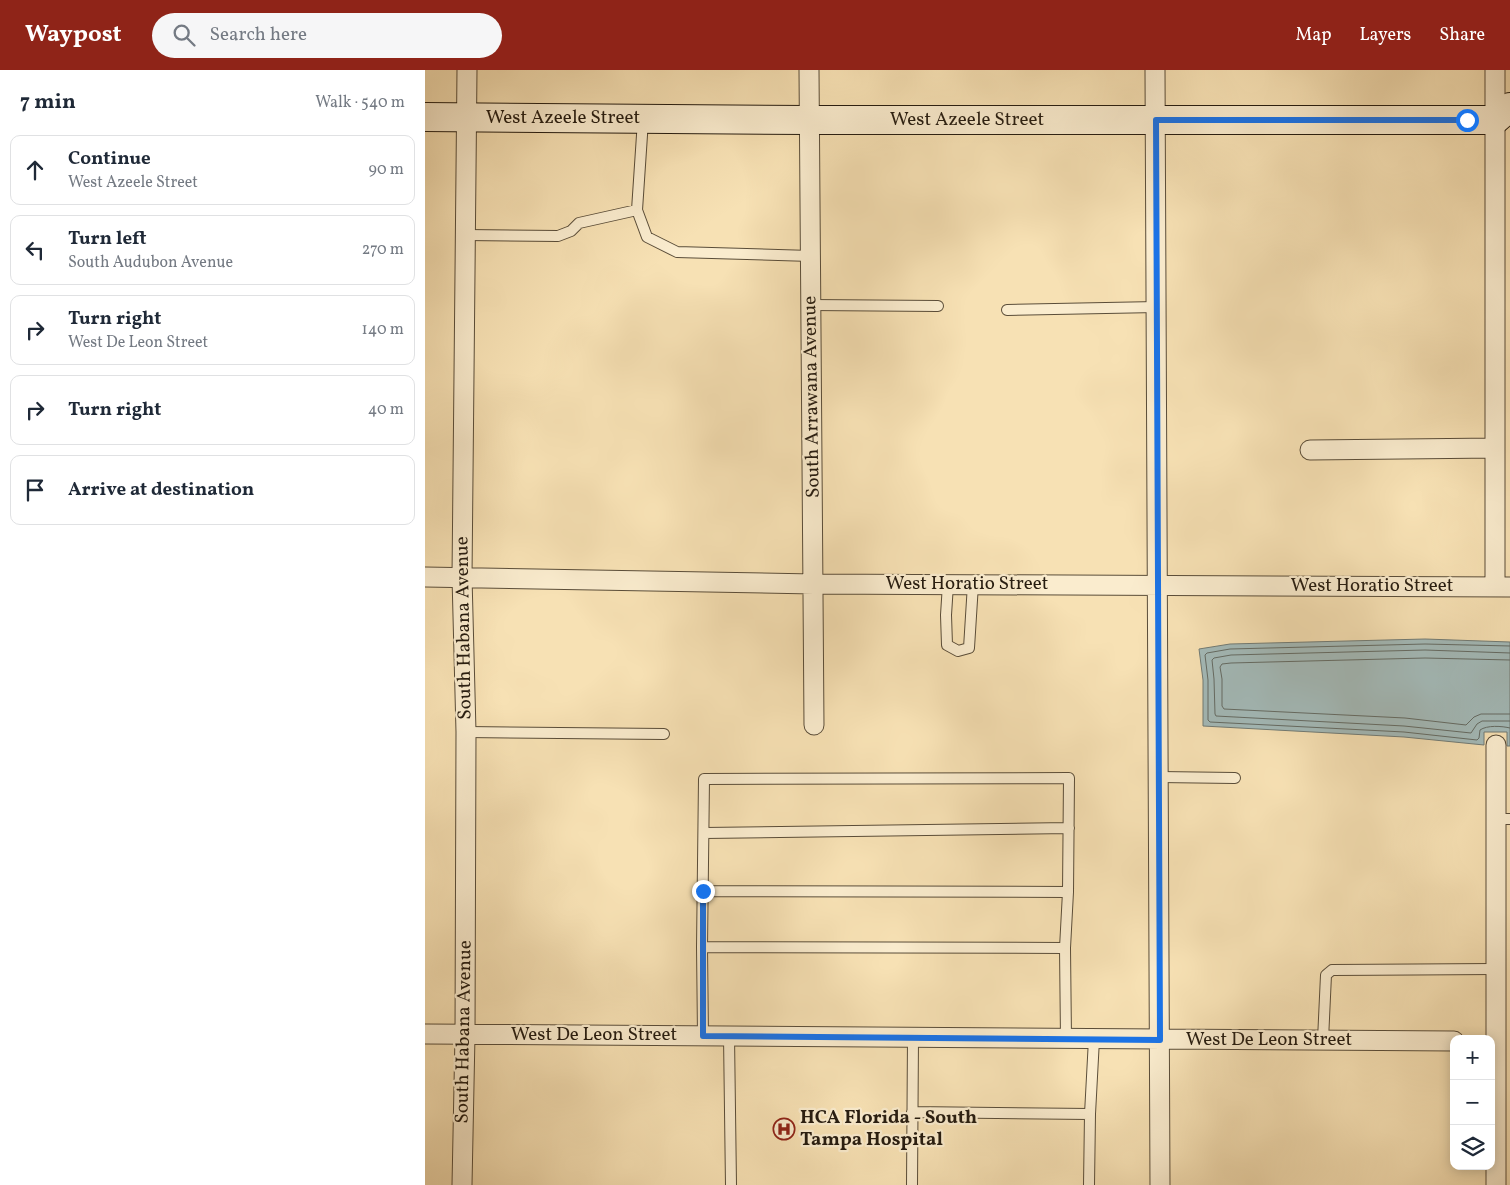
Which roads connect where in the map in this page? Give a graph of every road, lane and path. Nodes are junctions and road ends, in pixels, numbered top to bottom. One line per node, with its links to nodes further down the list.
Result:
1 (467, 70): 7 (street, South Habana Avenue)
2 (809, 70): 9 (street, South Arrawana Avenue)
3 (1155, 70): 10 (street)
4 (1495, 70): 5 (street)
5 (1505, 116): 10 (main road, West Azeele Street); 18 (street)
6 (425, 117): 7 (main road, West Azeele Street)
7 (466, 117): 8 (main road, West Azeele Street); 12 (street, South Habana Avenue)
8 (643, 119): 9 (main road, West Azeele Street); 11 (lane)
9 (809, 120): 10 (main road, West Azeele Street); 13 (street, South Arrawana Avenue)
10 (1156, 120): 16 (street)
11 (637, 210): 12 (lane); 13 (lane)
12 (466, 235): 20 (street, South Habana Avenue)
13 (811, 256): 14 (street, South Arrawana Avenue)
14 (811, 305): 15 (lane); 22 (street, South Arrawana Avenue)
15 (938, 306)
16 (1157, 307): 17 (lane); 25 (street)
17 (1007, 310)
18 (1495, 448): 19 (street); 26 (street)
19 (1310, 450)
20 (462, 577): 21 (street, West Horatio Street); 22 (street, West Horatio Street); 28 (street, South Habana Avenue)
21 (425, 578)
22 (814, 584): 23 (street, West Horatio Street); 27 (street, South Arrawana Avenue)
23 (949, 584): 24 (street, West Horatio Street); 24 (lane)
24 (973, 584): 25 (street, West Horatio Street)
25 (1158, 585): 26 (street, West Horatio Street); 31 (street)
26 (1503, 587)
27 (814, 725)
28 (466, 732): 29 (lane); 42 (street, South Habana Avenue)
29 (663, 734)
30 (1496, 745): 33 (street)
31 (1159, 777): 32 (lane); 48 (street)
32 (1235, 778)
33 (1503, 819): 40 (street)
34 (1069, 828): 35 (lane); 35 (lane); 37 (lane)
35 (703, 832): 36 (lane)
36 (703, 891): 37 (lane); 38 (lane)
37 (1068, 892): 39 (lane)
38 (702, 947): 39 (lane); 43 (lane)
39 (1065, 948): 46 (lane)
40 (1499, 976): 49 (lane); 51 (street)
41 (425, 1034): 42 (street, West De Leon Street)
42 (465, 1035): 43 (street, West De Leon Street); 54 (street, South Habana Avenue)
43 (703, 1036): 44 (street, West De Leon Street)
44 (729, 1036): 45 (street, West De Leon Street); 55 (lane)
45 (913, 1037): 46 (street, West De Leon Street); 52 (lane)
46 (1066, 1039): 47 (street, West De Leon Street)
47 (1093, 1039): 48 (street, West De Leon Street); 53 (lane)
48 (1160, 1040): 49 (street, West De Leon Street); 58 (street)
49 (1323, 1040): 50 (street, West De Leon Street)
50 (1450, 1041)
51 (1499, 1041): 59 (street)
52 (912, 1112): 53 (lane); 56 (lane)
53 (1090, 1114): 57 (lane)
54 (463, 1185)
55 (731, 1185)
56 (912, 1185)
57 (1089, 1185)
58 (1160, 1185)
59 (1496, 1185)

